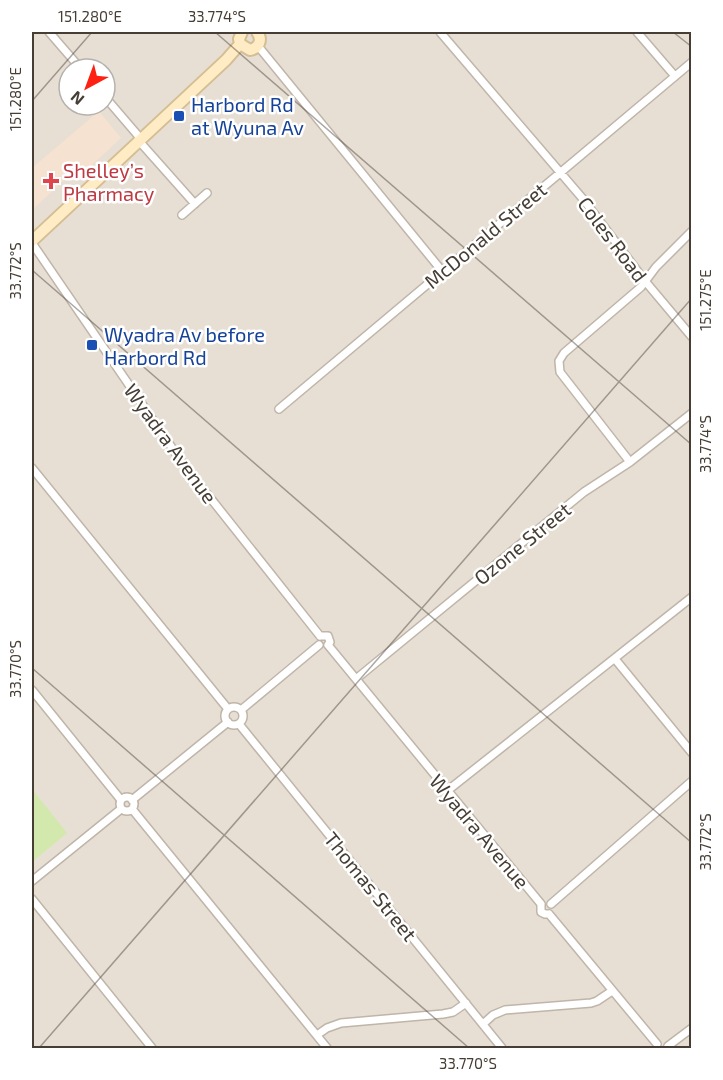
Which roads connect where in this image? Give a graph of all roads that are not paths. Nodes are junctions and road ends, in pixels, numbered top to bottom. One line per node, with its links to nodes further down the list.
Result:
1 (49, 32): 8 (street)
2 (242, 32): 6 (main road)
3 (257, 32): 7 (main road)
4 (440, 32): 13 (street, Coles Road)
5 (637, 32): 10 (street)
6 (240, 44): 7 (main road); 12 (main road)
7 (258, 46): 19 (street)
8 (71, 57)
9 (692, 62): 10 (street, McDonald Street)
10 (674, 75): 13 (street, McDonald Street)
11 (117, 112): 12 (street)
12 (140, 140): 15 (street); 18 (main road)
13 (561, 173): 19 (street, McDonald Street); 20 (street, Coles Road)
14 (207, 193): 15 (street)
15 (195, 204): 16 (street)
16 (182, 215)
17 (692, 231): 20 (street)
18 (32, 242): 27 (street, Wyadra Avenue)
19 (442, 270): 22 (street, McDonald Street)
20 (645, 281): 21 (street, Coles Road); 24 (street)
21 (692, 337)
22 (279, 409)
23 (692, 413): 24 (street, Ozone Street)
24 (630, 462): 31 (street, Ozone Street)
25 (32, 468): 33 (street)
26 (692, 597): 30 (street)
27 (320, 636): 28 (street); 29 (street)
28 (319, 645): 29 (street); 34 (street)
29 (328, 645): 31 (street, Wyadra Avenue)
30 (615, 659): 37 (street); 39 (street)
31 (356, 679): 39 (street, Wyadra Avenue)
32 (32, 690): 40 (street)
33 (228, 709): 34 (street); 35 (street)
34 (241, 710): 36 (street)
35 (228, 722): 36 (street); 41 (street)
36 (239, 724): 50 (street, Thomas Street)
37 (692, 753)
38 (692, 781): 47 (street)
39 (447, 791): 46 (street, Wyadra Avenue)
40 (121, 800): 41 (street); 42 (street)
41 (132, 800): 43 (street)
42 (121, 808): 43 (street); 44 (street)
43 (132, 809): 53 (street)
44 (32, 881)
45 (32, 899): 56 (street)
46 (541, 904): 47 (street); 48 (street)
47 (551, 904): 48 (street)
48 (549, 914): 49 (street)
49 (612, 991): 51 (street); 54 (street)
50 (466, 1003): 51 (street, Thomas Street); 53 (street)
51 (483, 1024): 58 (street, Thomas Street)
52 (692, 1028): 55 (street)
53 (317, 1035): 57 (street)
54 (656, 1046): 55 (street)
55 (668, 1047)
56 (152, 1048)
57 (327, 1048)
58 (502, 1048)

